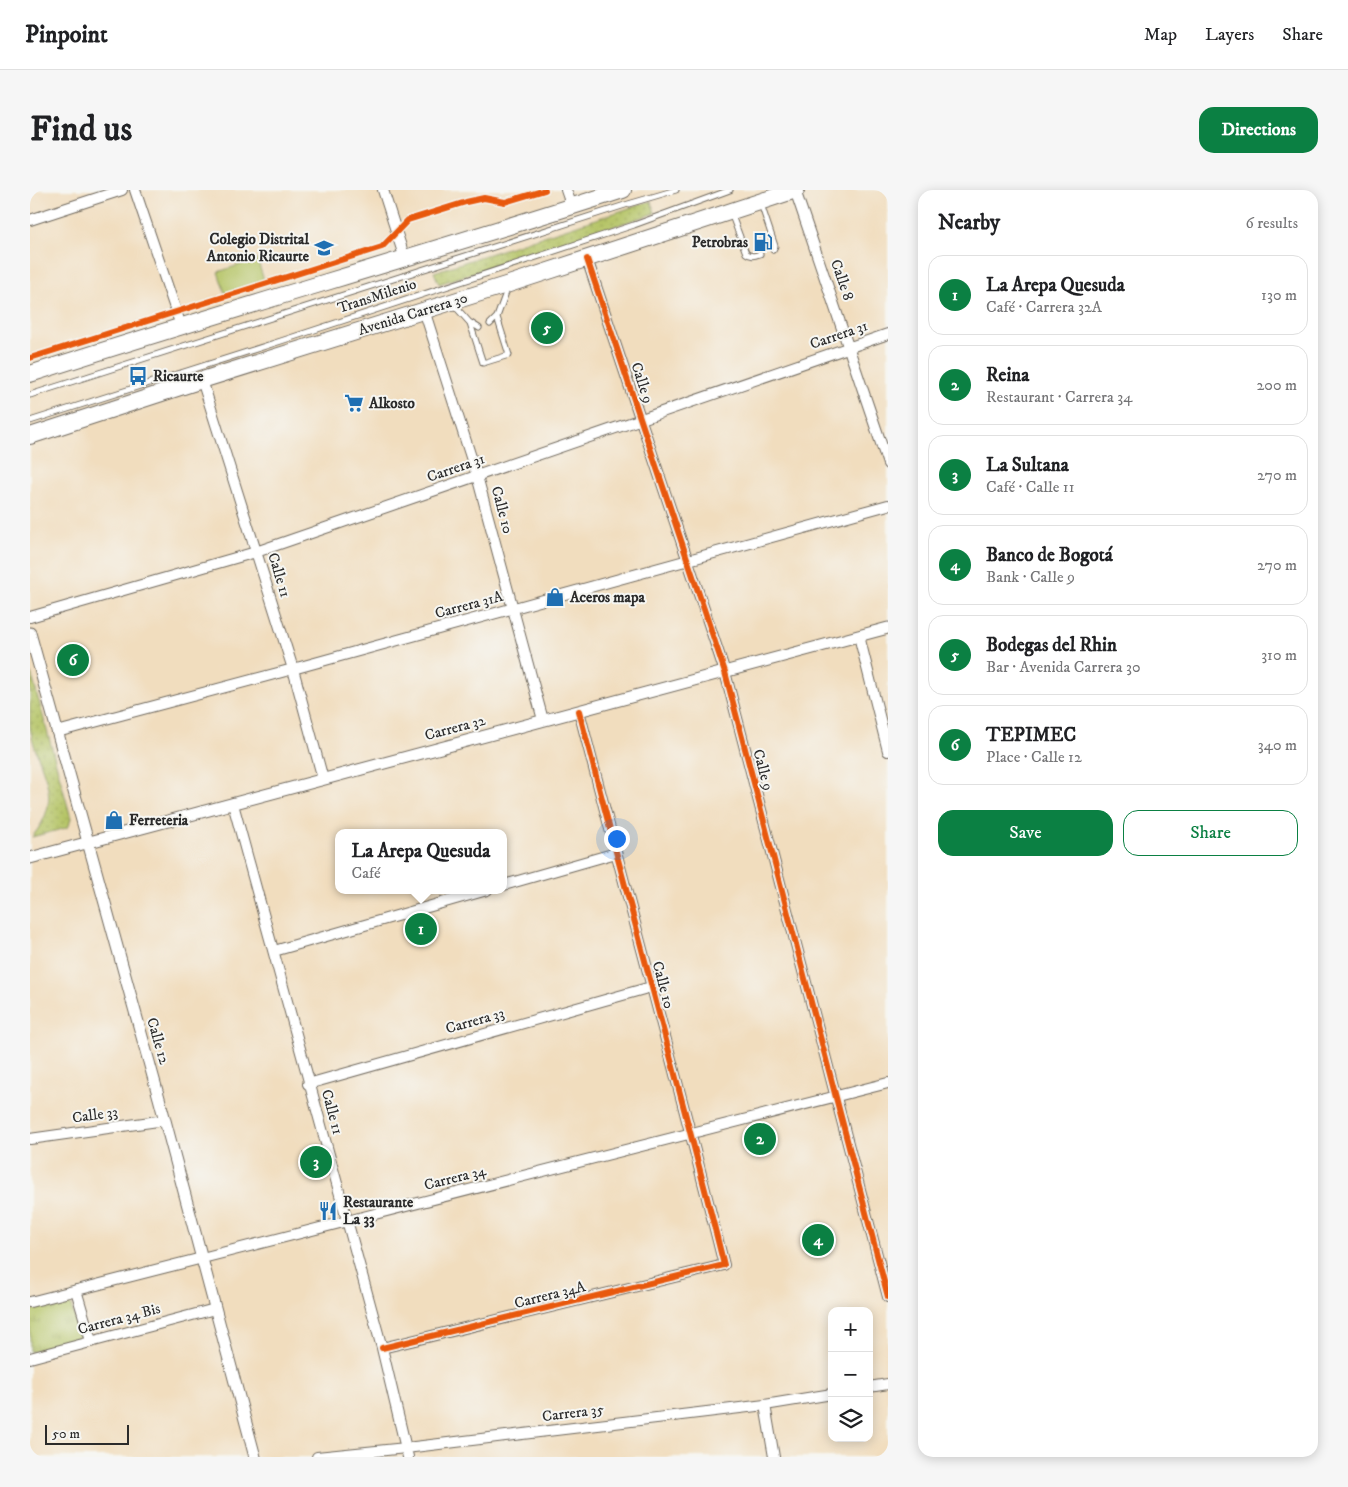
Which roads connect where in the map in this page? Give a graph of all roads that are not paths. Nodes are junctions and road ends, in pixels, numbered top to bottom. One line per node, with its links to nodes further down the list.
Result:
1 (122, 190): 12 (street)
2 (135, 190): 23 (street)
3 (383, 190): 15 (street)
4 (566, 190): 10 (street)
5 (623, 190): 10 (highway)
6 (676, 190): 29 (lane, TransMilenio)
7 (730, 190): 31 (lane, TransMilenio)
8 (796, 190): 9 (highway, Avenida Carrera 30); 26 (street, Calle 8)
9 (760, 202): 11 (highway, Avenida Carrera 30); 13 (lane)
10 (572, 206): 15 (highway)
11 (730, 213): 14 (lane); 16 (highway, Avenida Carrera 30)
12 (30, 220)
13 (773, 250)
14 (760, 254)
15 (405, 259): 23 (highway)
16 (587, 259): 17 (highway, Avenida Carrera 30); 30 (street, Calle 9)
17 (509, 284): 18 (highway, Avenida Carrera 30); 20 (lane)
18 (451, 302): 19 (highway, Avenida Carrera 30); 21 (lane)
19 (424, 310): 28 (highway, Avenida Carrera 30); 34 (street, Calle 10)
20 (497, 317): 21 (lane); 22 (lane)
21 (470, 323): 24 (lane)
22 (490, 324)
23 (181, 326): 27 (highway)
24 (479, 328)
25 (888, 334): 26 (street, Carrera 31)
26 (849, 347): 30 (street, Carrera 31); 33 (street, Calle 8)
27 (30, 374)
28 (202, 380): 32 (highway, Avenida Carrera 30); 36 (street, Calle 11)
29 (30, 395)
30 (640, 419): 34 (street, Carrera 31); 37 (street, Calle 9)
31 (30, 421)
32 (30, 436)
33 (888, 464)
34 (478, 476): 36 (street, Carrera 31); 38 (street, Calle 10)
35 (888, 505): 37 (street, Carrera 31A)
36 (256, 552): 39 (street, Carrera 31); 44 (street, Calle 11)
37 (688, 560): 38 (street, Carrera 31A); 45 (street, Calle 9)
38 (513, 608): 44 (street, Carrera 31A); 47 (street, Calle 10)
39 (30, 617)
40 (888, 628): 42 (street, Carrera 32)
41 (30, 633): 43 (street, Calle 12)
42 (858, 636): 45 (street, Carrera 32); 49 (street)
43 (33, 655): 48 (street, Calle 12)
44 (293, 669): 48 (street, Carrera 31A); 50 (street, Calle 11)
45 (725, 672): 46 (street, Carrera 32); 61 (street, Calle 9)
46 (579, 711): 47 (street, Carrera 32); 53 (street, Calle 10)
47 (543, 720): 50 (street, Carrera 32)
48 (57, 732): 52 (street, Calle 12)
49 (888, 751)
50 (323, 780): 51 (street, Carrera 32)
51 (233, 804): 52 (street, Carrera 32); 57 (street, Calle 11)
52 (88, 843): 54 (street, Carrera 32); 62 (street, Calle 12)
53 (616, 853): 55 (street); 58 (street, Calle 10)
54 (30, 858)
55 (507, 885)
56 (473, 894): 57 (street)
57 (274, 951): 60 (street, Calle 11)
58 (651, 987): 60 (street, Carrera 33); 63 (street, Calle 10)
59 (888, 1083): 61 (street, Carrera 34)
60 (308, 1084): 65 (street, Calle 11)
61 (836, 1096): 63 (street, Carrera 34); 69 (street, Calle 9)
62 (164, 1120): 64 (street, Calle 33); 66 (street, Calle 12)
63 (691, 1134): 65 (street, Carrera 34); 67 (street, Calle 10)
64 (30, 1139)
65 (346, 1221): 66 (street, Carrera 34); 73 (street, Calle 11)
66 (202, 1258): 68 (street, Carrera 34); 71 (street, Calle 12)
67 (724, 1266): 73 (street, Carrera 34A)
68 (76, 1290): 70 (street, Carrera 34); 72 (street)
69 (888, 1297)
70 (30, 1302)
71 (215, 1309): 72 (street, Carrera 34 Bis); 80 (street, Calle 12)
72 (91, 1342): 74 (street, Carrera 34 Bis)
73 (382, 1348): 79 (street, Calle 11)
74 (30, 1358)
75 (888, 1384): 76 (street)
76 (873, 1386)
77 (828, 1395): 78 (street, Carrera 35)
78 (765, 1405): 79 (street, Carrera 35); 82 (street)
79 (407, 1452): 81 (street, Carrera 35)
80 (255, 1457)
81 (317, 1457)
82 (774, 1457)

